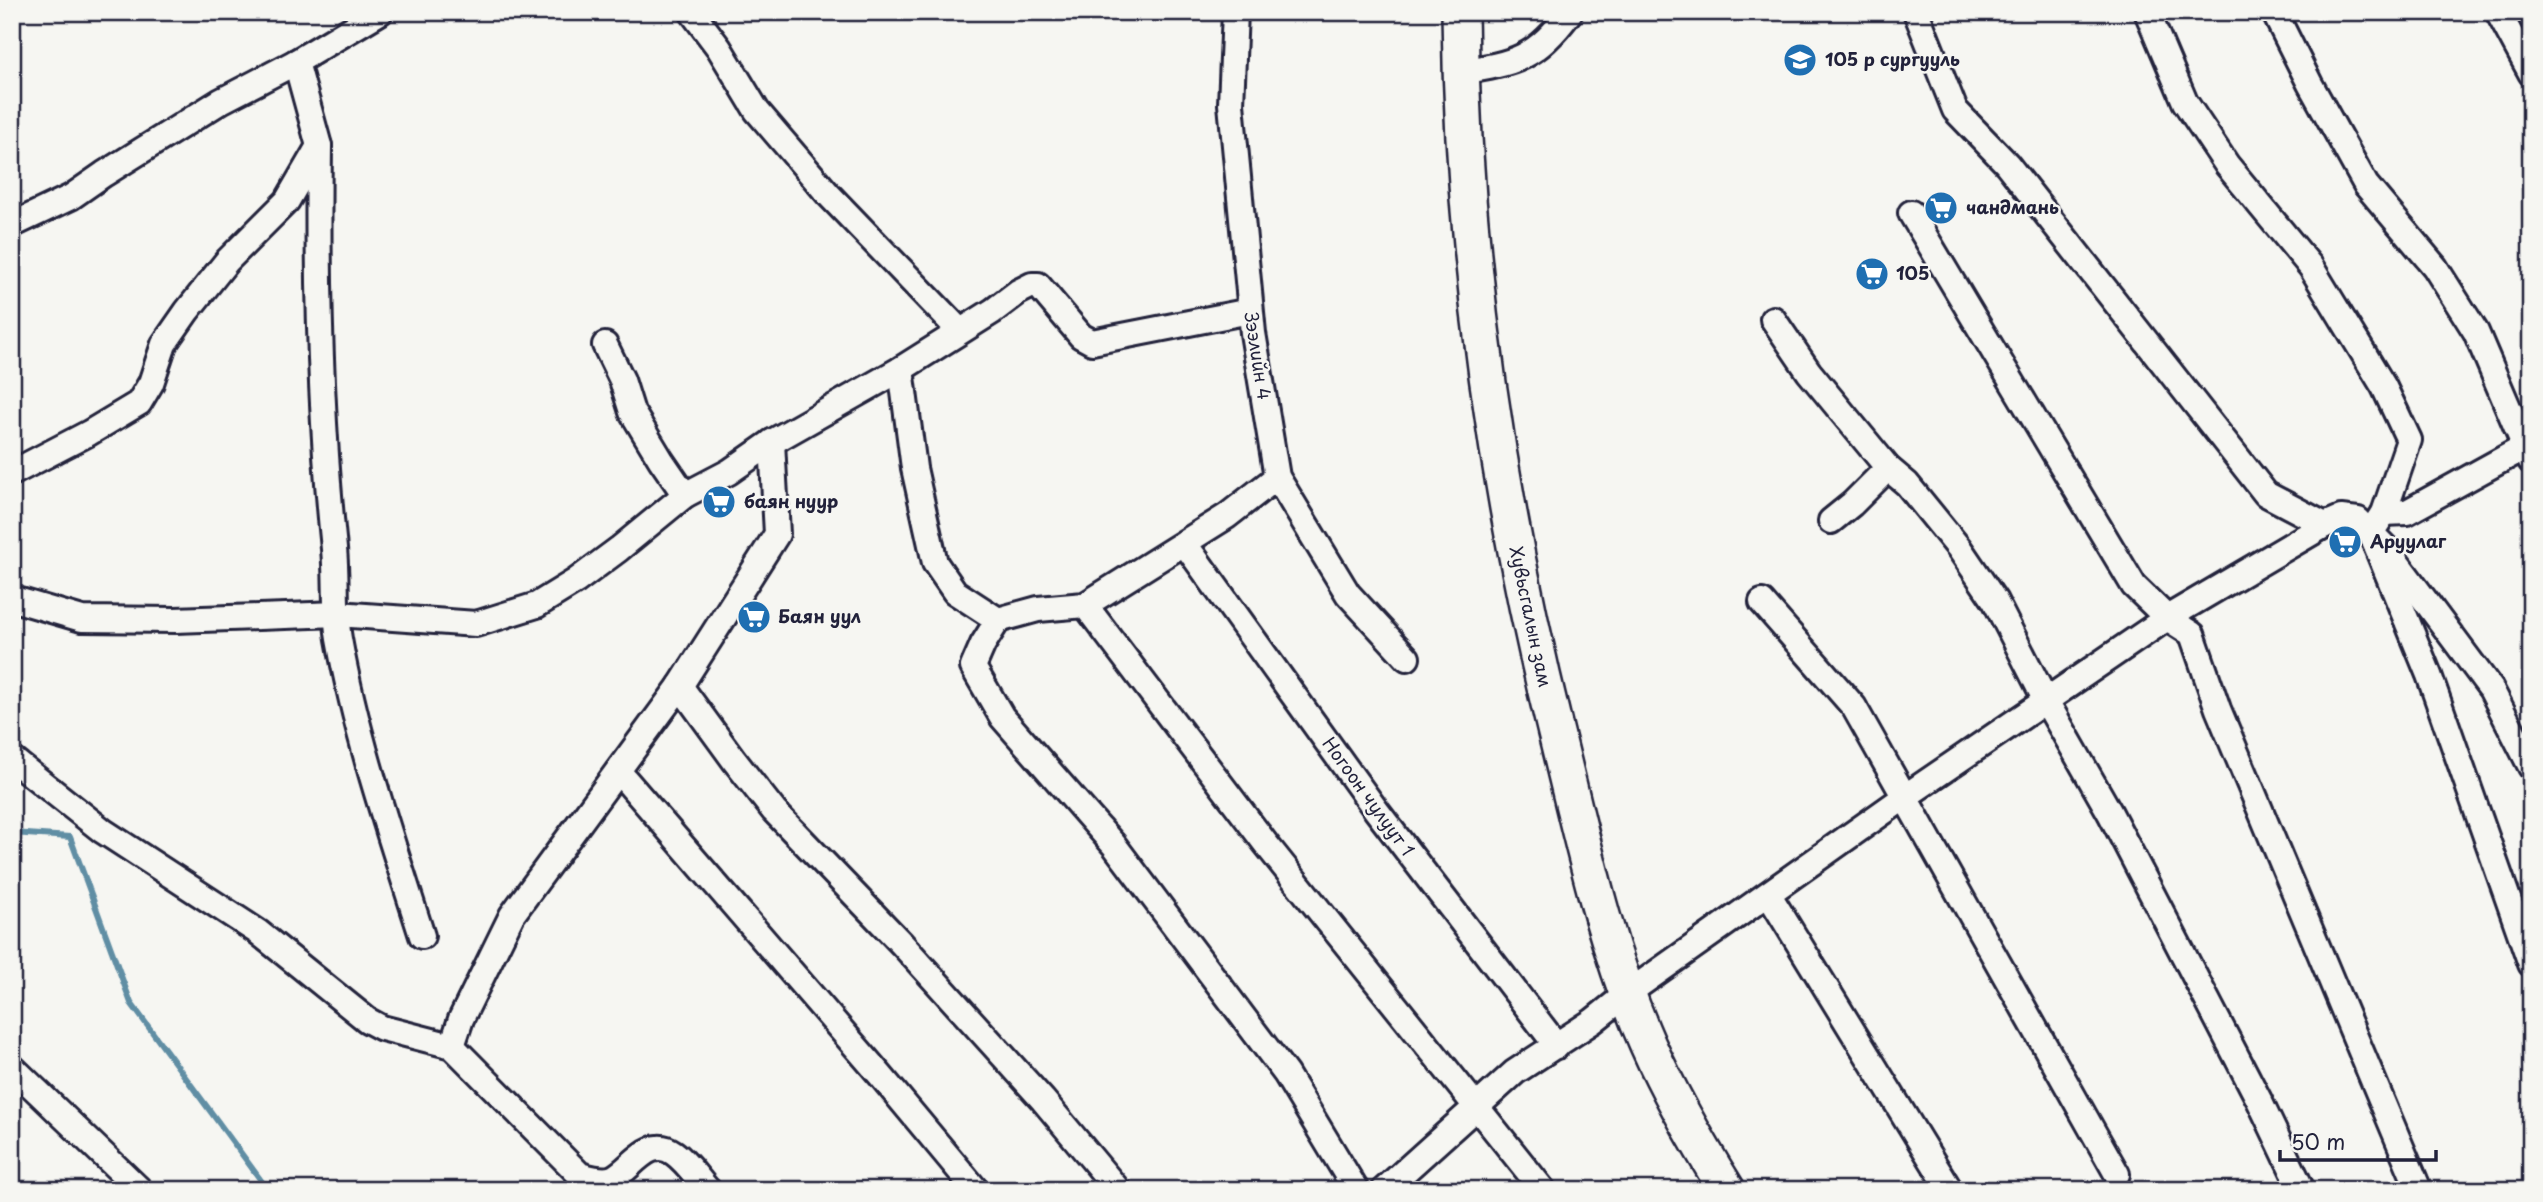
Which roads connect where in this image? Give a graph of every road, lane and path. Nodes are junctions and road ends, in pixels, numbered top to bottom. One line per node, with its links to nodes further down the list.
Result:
1 (380, 12): 10 (street)
2 (692, 12): 18 (street)
3 (1235, 12): 16 (street, Зээлийн 4)
4 (1460, 12): 11 (main road, Хувьсгалын зам)
5 (1570, 12): 11 (street)
6 (1916, 12): 29 (street)
7 (2147, 12): 28 (street)
8 (2274, 12): 22 (street)
9 (2498, 12): 12 (street)
10 (296, 62): 13 (street); 15 (street)
11 (1461, 72): 47 (main road, Хувьсгалын зам)
12 (2531, 73)
13 (319, 146): 24 (street); 34 (street)
14 (1911, 212): 35 (street)
15 (12, 225)
16 (1250, 311): 18 (street); 25 (street, Зээлийн 4)
17 (1773, 319): 23 (street)
18 (960, 331): 20 (street)
19 (605, 345): 26 (street)
20 (901, 369): 21 (street); 36 (street)
21 (772, 442): 26 (street); 38 (street)
22 (2528, 454): 28 (street)
23 (1888, 468): 27 (street); 39 (street)
24 (12, 473)
25 (1277, 477): 30 (street); 37 (street, Зээлийн 4)
26 (685, 495): 34 (street)
27 (1830, 522)
28 (2378, 523): 29 (street); 41 (street); 46 (street)
29 (2325, 525): 35 (street)
30 (1185, 544): 33 (street); 49 (street, Ногоон чулуут 1)
31 (12, 596): 34 (street)
32 (1762, 602): 43 (street)
33 (1085, 605): 36 (street); 51 (street)
34 (338, 614): 45 (street)
35 (2167, 618): 39 (street); 63 (street)
36 (998, 620): 57 (street)
37 (1407, 658)
38 (680, 686): 42 (street); 56 (street)
39 (2046, 701): 43 (street); 62 (street)
40 (12, 759): 48 (street)
41 (2531, 767)
42 (618, 771): 48 (street); 55 (street)
43 (1906, 796): 44 (street); 52 (street)
44 (1769, 895): 47 (street); 61 (street)
45 (422, 936)
46 (2531, 964)
47 (1628, 993): 49 (street); 60 (main road, Хувьсгалын зам)
48 (452, 1046): 54 (street)
49 (1558, 1046): 51 (street)
50 (12, 1067): 53 (street)
51 (1476, 1105): 58 (street); 59 (street)
52 (2117, 1174)
53 (140, 1190)
54 (708, 1190)
55 (976, 1190)
56 (1118, 1190)
57 (1356, 1190)
58 (1384, 1190)
59 (1543, 1190)
60 (1727, 1190)
61 (1950, 1190)
62 (2302, 1190)
63 (2419, 1190)

